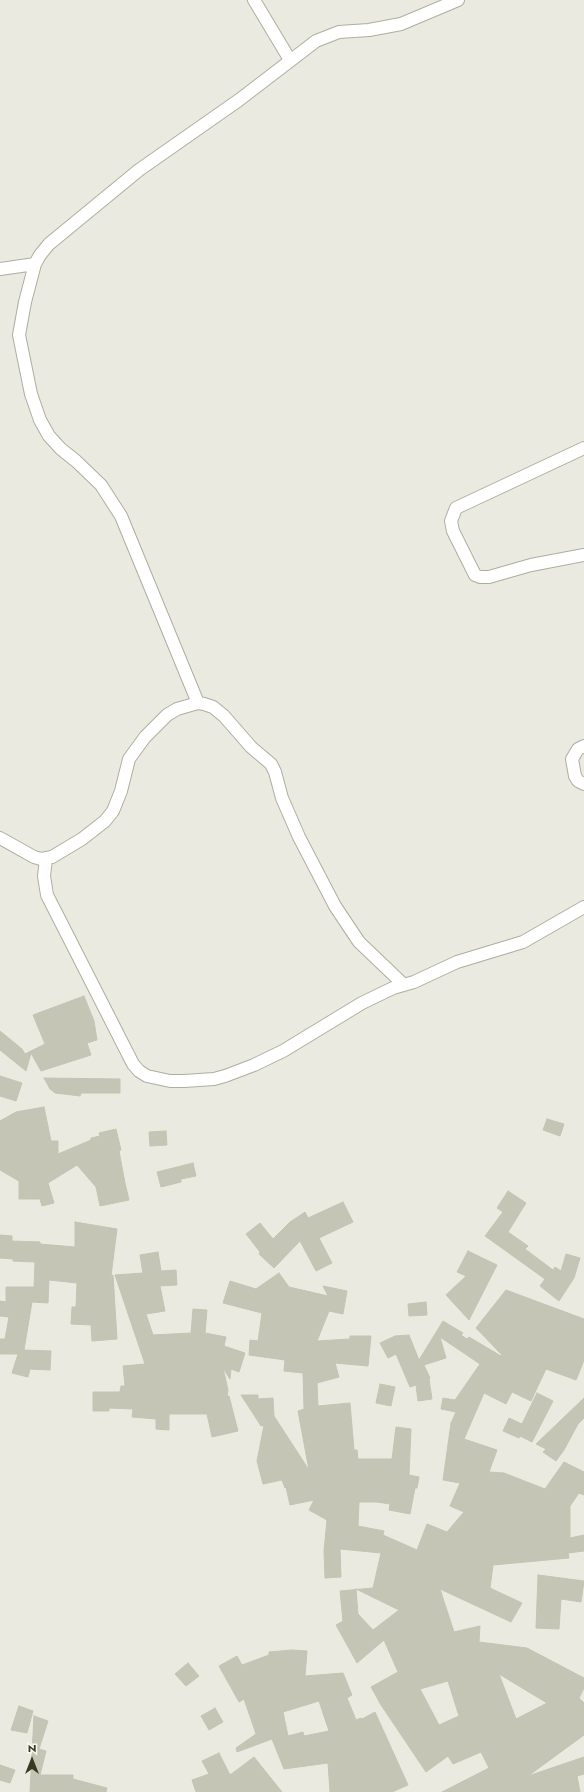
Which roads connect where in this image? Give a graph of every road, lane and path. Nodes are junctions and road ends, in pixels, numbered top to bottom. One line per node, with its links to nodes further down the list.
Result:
1 (254, 0): 3 (street)
2 (458, 0): 3 (street)
3 (290, 60): 4 (street)
4 (35, 264): 5 (street); 8 (street)
5 (0, 269)
6 (584, 448): 7 (street)
7 (584, 555)
8 (198, 703): 12 (street); 14 (street)
9 (584, 746): 10 (street)
10 (584, 784)
11 (0, 838): 12 (street)
12 (46, 859): 14 (street)
13 (584, 907): 14 (street)
14 (403, 984)

